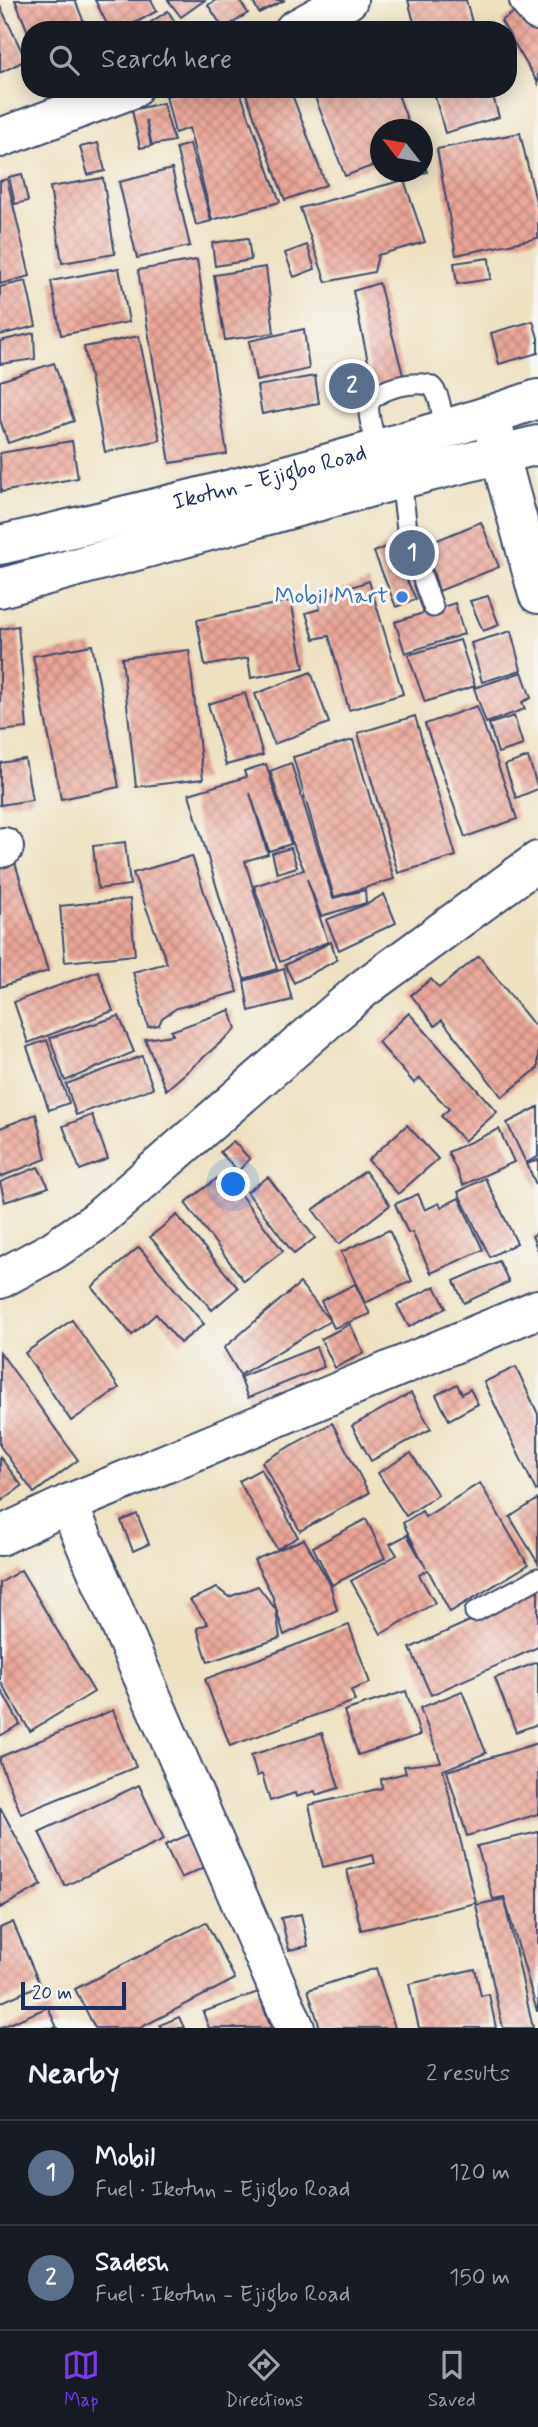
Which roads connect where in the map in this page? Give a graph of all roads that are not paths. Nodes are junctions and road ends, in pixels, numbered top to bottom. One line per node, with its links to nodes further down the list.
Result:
1 (348, 0): 4 (street)
2 (528, 0): 3 (street)
3 (538, 11)
4 (310, 21)
5 (108, 98): 6 (street)
6 (0, 138)
7 (538, 399): 8 (street, Ikotun - Ejigbo Road)
8 (491, 415): 9 (street, Ikotun - Ejigbo Road); 12 (street)
9 (444, 429): 11 (street, Ikotun - Ejigbo Road); 11 (lane)
10 (538, 445): 12 (street, Ikotun - Ejigbo Road)
11 (377, 449): 14 (street, Ikotun - Ejigbo Road)
12 (500, 456): 13 (street, Ikotun - Ejigbo Road); 16 (street)
13 (401, 479): 15 (street, Ikotun - Ejigbo Road); 17 (lane)
14 (0, 545)
15 (0, 588)
16 (538, 594)
17 (433, 607)
18 (538, 860): 19 (street)
19 (0, 1279)
20 (538, 1309): 21 (street)
21 (68, 1504): 22 (street); 25 (street)
22 (0, 1536)
23 (538, 1578): 24 (lane)
24 (475, 1612)
25 (295, 2028)

